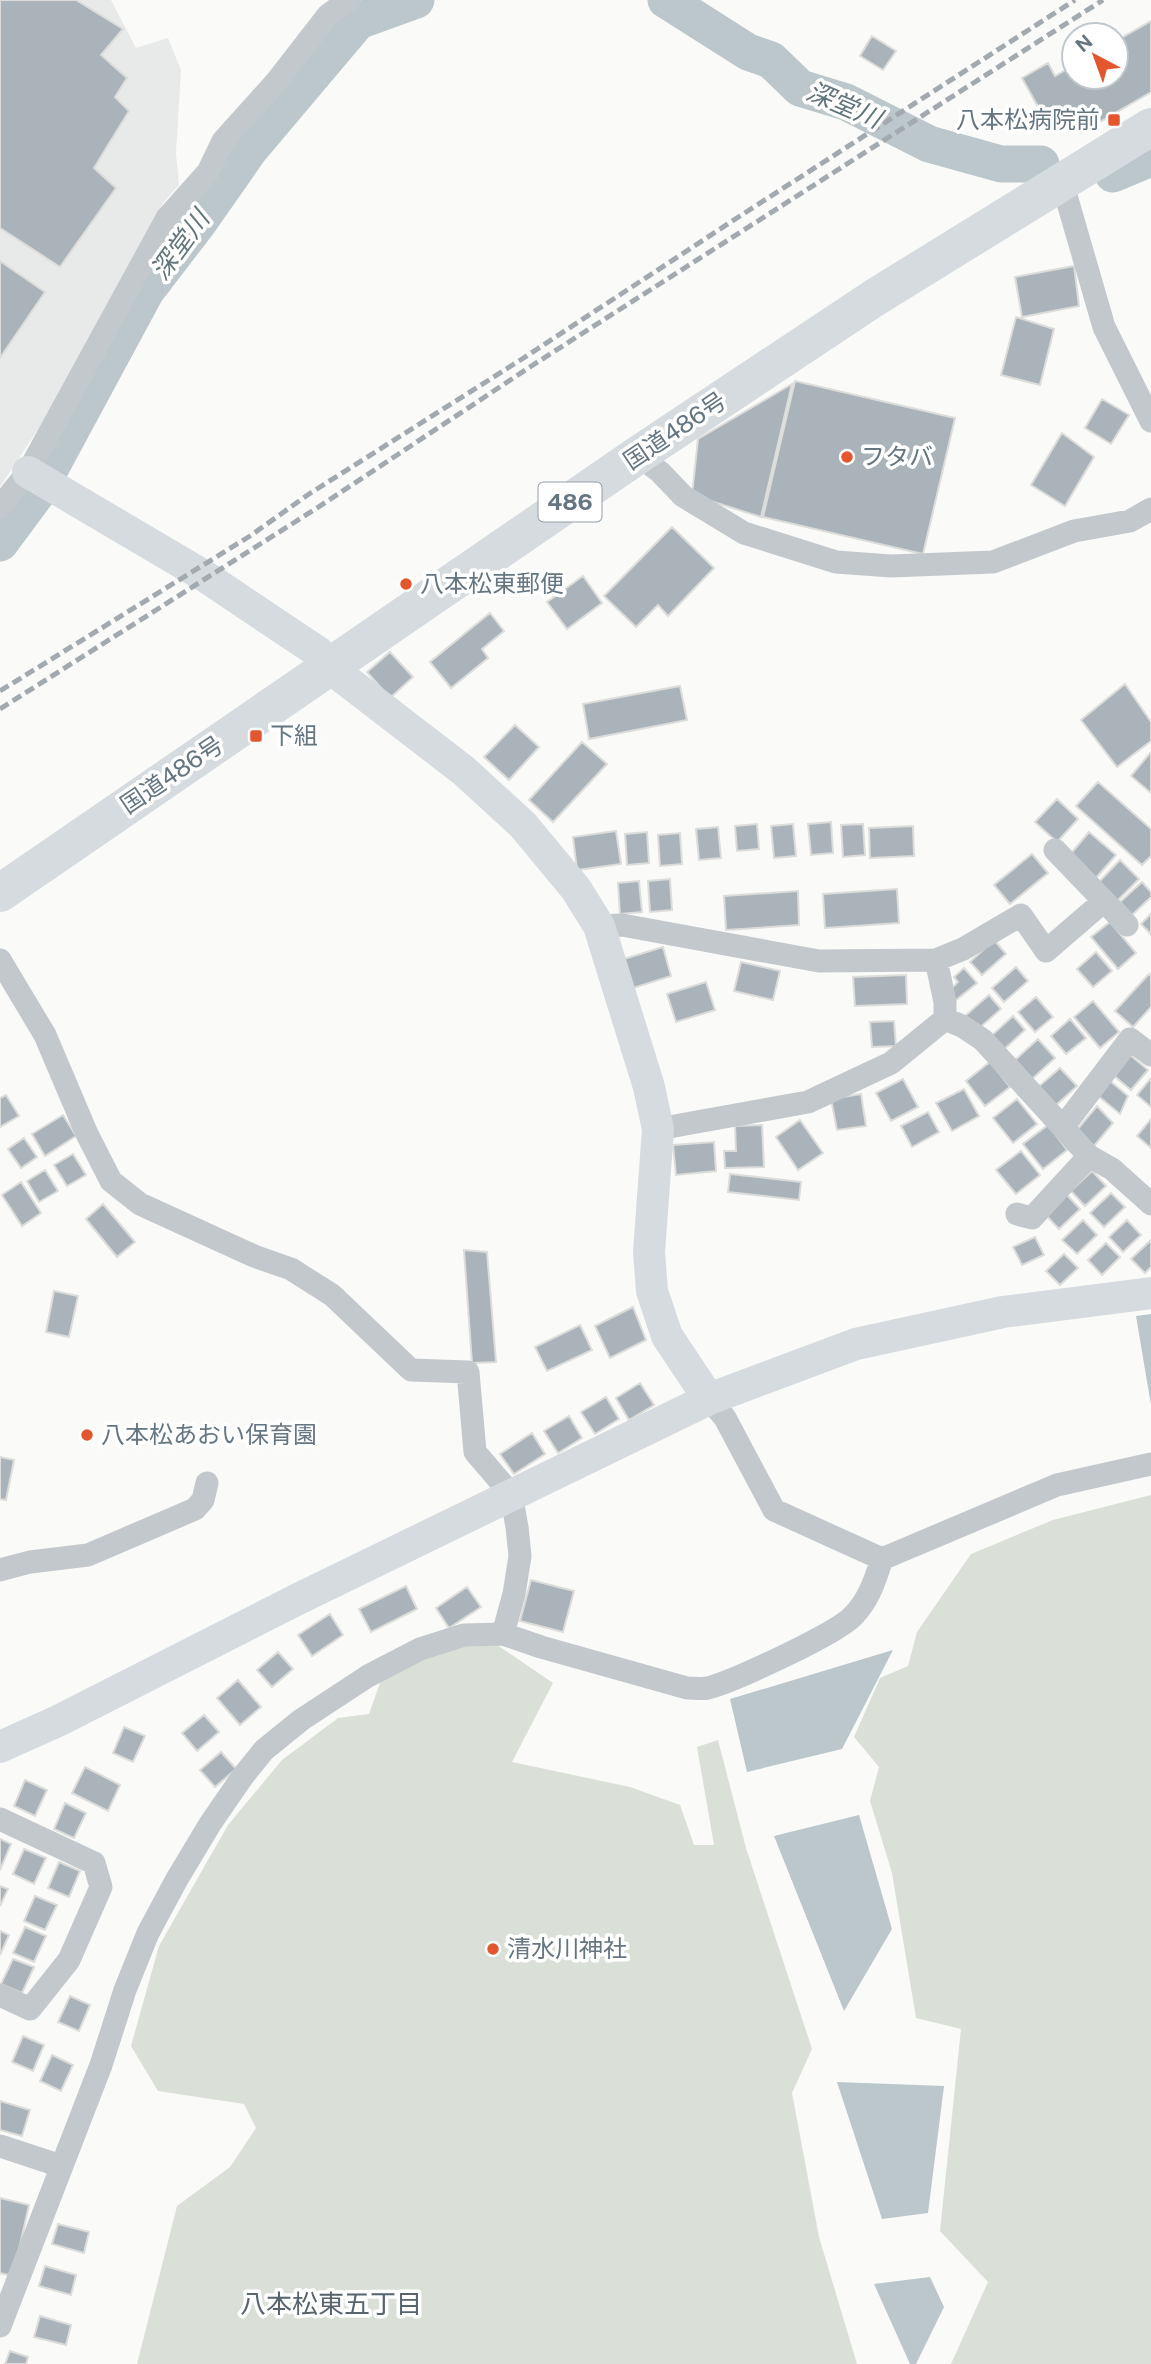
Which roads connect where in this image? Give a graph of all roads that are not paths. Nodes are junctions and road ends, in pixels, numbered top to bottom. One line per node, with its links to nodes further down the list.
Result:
1 (349, 0): 6 (street)
2 (1151, 127): 3 (highway, 国道486号 / 486)
3 (1062, 182): 4 (street); 5 (highway, 国道486号 / 486)
4 (1151, 421)
5 (638, 455): 8 (street); 9 (highway, 国道486号 / 486)
6 (37, 477): 7 (street); 9 (street)
7 (0, 507)
8 (1151, 509)
9 (329, 667): 11 (highway, 国道486号 / 486); 14 (street)
10 (1055, 850): 12 (street)
11 (0, 892)
12 (1104, 901): 13 (street); 16 (street)
13 (1127, 925)
14 (599, 926): 16 (street); 20 (street)
15 (0, 960): 28 (street)
16 (936, 960): 17 (street)
17 (945, 1019): 19 (street); 20 (street)
18 (1151, 1055): 19 (street)
19 (1063, 1127): 21 (street)
20 (658, 1129): 25 (street)
21 (1089, 1156): 22 (street); 23 (street)
22 (1151, 1203)
23 (1017, 1214)
24 (1151, 1293): 25 (street)
25 (709, 1399): 28 (street); 29 (street)
26 (1151, 1465): 29 (street)
27 (207, 1483): 30 (street)
28 (511, 1494): 31 (street); 32 (street)
29 (882, 1559): 31 (street)
30 (0, 1570)
31 (503, 1634): 36 (street)
32 (0, 1747)
33 (0, 1819): 34 (street)
34 (0, 1994)
35 (0, 2146): 36 (street)
36 (61, 2166): 37 (street)
37 (0, 2326)

